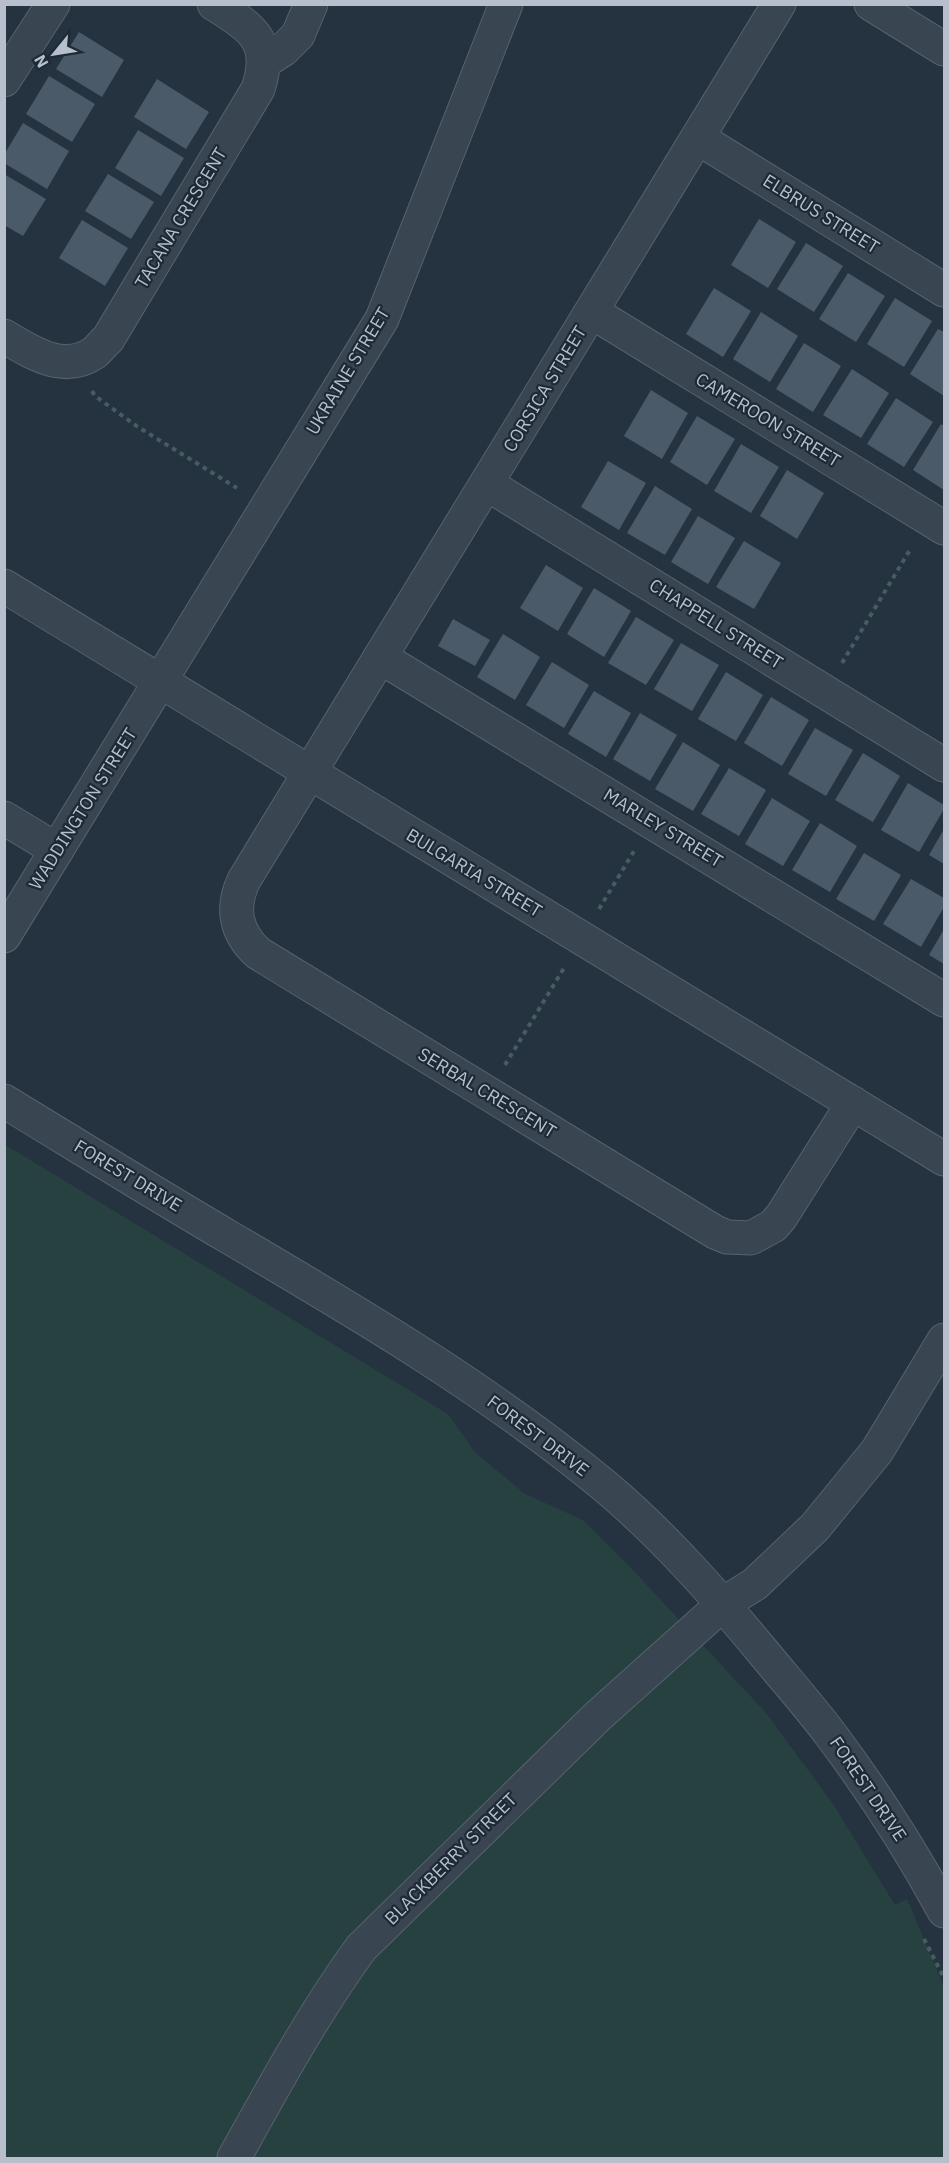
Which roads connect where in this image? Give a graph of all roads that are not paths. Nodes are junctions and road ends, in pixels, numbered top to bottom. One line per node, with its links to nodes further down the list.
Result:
1 (53, 4): 9 (street)
2 (214, 4): 8 (street)
3 (311, 4): 8 (street)
4 (506, 4): 18 (street, UKRAINE STREET)
5 (779, 4): 10 (street, CORSICA STREET)
6 (871, 4): 7 (street)
7 (945, 49)
8 (264, 62): 13 (street, TACANA CRESCENT)
9 (4, 80)
10 (698, 138): 11 (street, ELBRUS STREET); 12 (street, CORSICA STREET)
11 (945, 290)
12 (592, 312): 14 (street, CORSICA STREET); 15 (street, CAMEROON STREET)
13 (4, 336)
14 (486, 484): 17 (street, CORSICA STREET); 19 (street, CHAPPELL STREET)
15 (945, 528)
16 (4, 586): 18 (street, BULGARIA STREET)
17 (381, 657): 20 (street, CORSICA STREET); 24 (street, MARLEY STREET)
18 (161, 682): 20 (street, BULGARIA STREET); 22 (street, WADDINGTON STREET)
19 (945, 765)
20 (310, 773): 26 (street, BULGARIA STREET); 26 (street, SERBAL CRESCENT)
21 (4, 818): 22 (street)
22 (57, 850): 23 (street, WADDINGTON STREET)
23 (4, 936)
24 (945, 1000)
25 (4, 1101): 29 (street, FOREST DRIVE)
26 (853, 1103): 27 (street, BULGARIA STREET)
27 (945, 1159)
28 (945, 1340): 29 (street, BLACKBERRY STREET)
29 (723, 1604): 30 (street, FOREST DRIVE); 31 (street, BLACKBERRY STREET)
30 (945, 1911)
31 (234, 2158)

